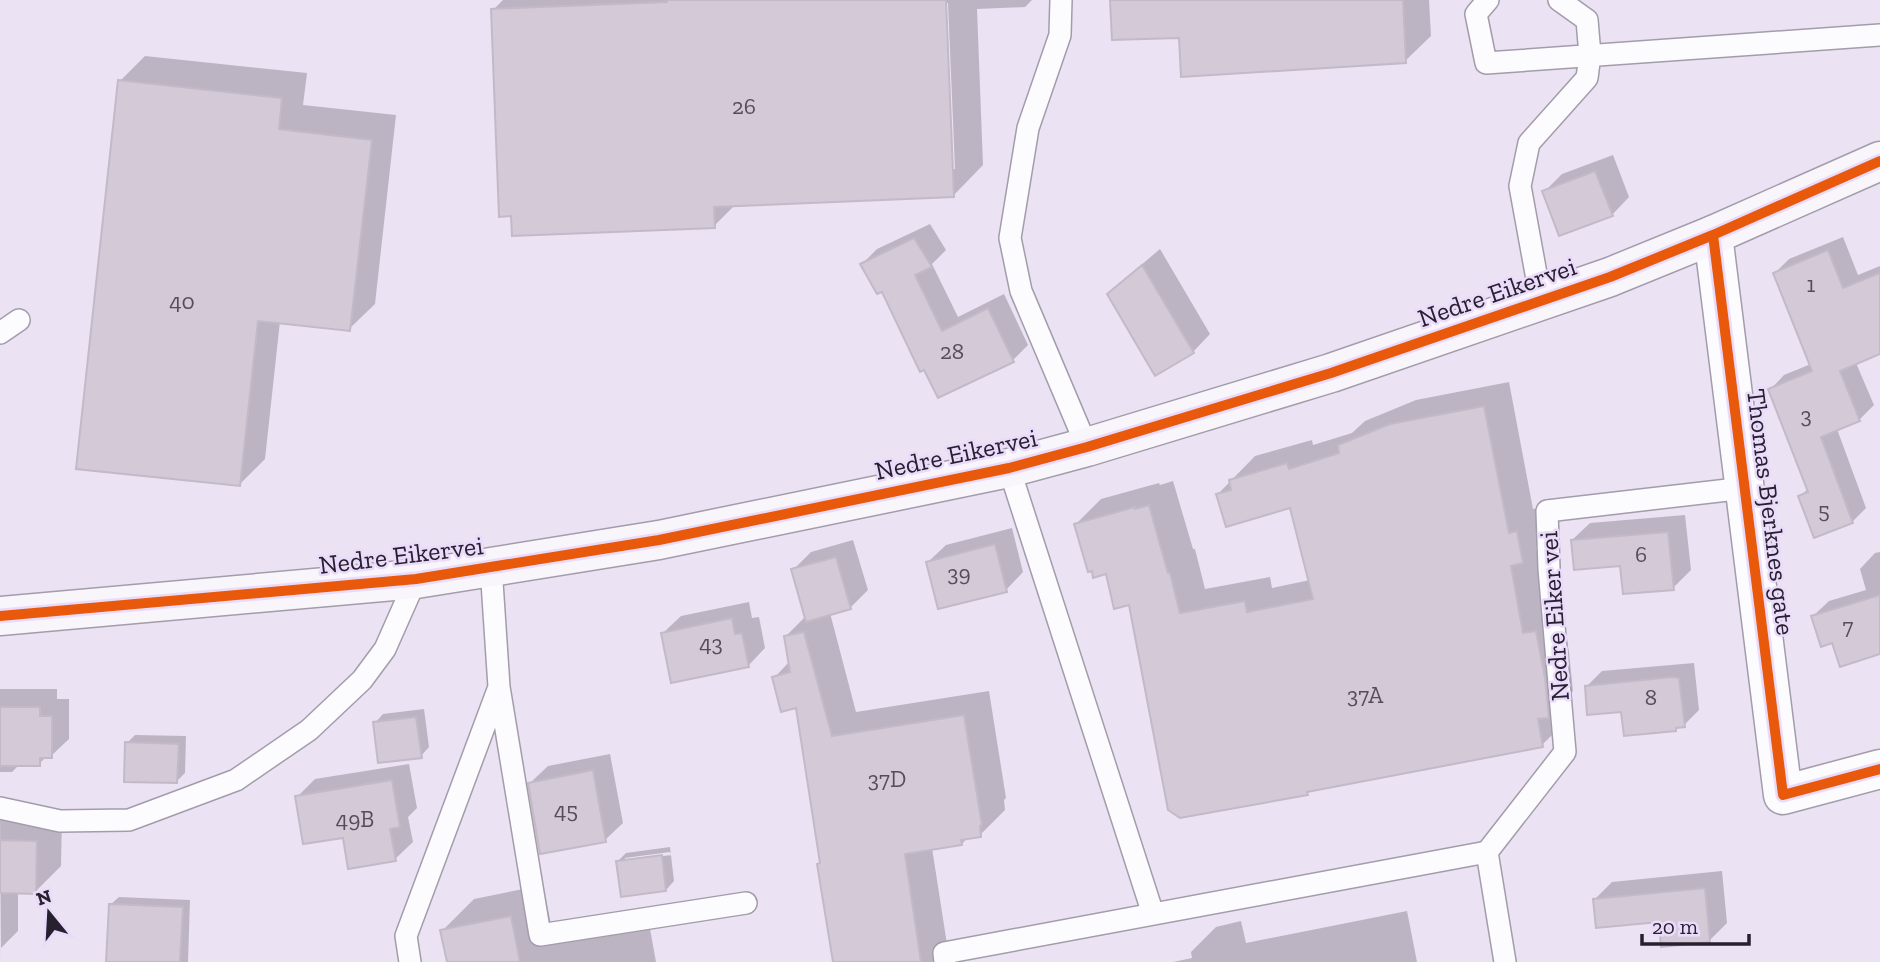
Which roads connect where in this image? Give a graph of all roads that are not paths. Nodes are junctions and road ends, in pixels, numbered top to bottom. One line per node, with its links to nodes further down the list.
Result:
1 (1061, 0): 11 (lane)
2 (1488, 0): 5 (lane)
3 (1559, 0): 5 (lane)
4 (1880, 35): 5 (lane)
5 (1590, 55): 8 (lane)
6 (1880, 162): 7 (main road, Nedre Eikervei)
7 (1713, 235): 8 (main road, Nedre Eikervei); 13 (street, Thomas Bjerknes gate)
8 (1541, 300): 11 (main road, Nedre Eikervei)
9 (19, 320): 10 (lane)
10 (0, 333)
11 (1087, 447): 12 (main road, Nedre Eikervei)
12 (1009, 468): 14 (main road, Nedre Eikervei); 22 (lane)
13 (1745, 488): 18 (street, Thomas Bjerknes gate); 20 (lane, Nedre Eiker vei)
14 (491, 567): 15 (main road, Nedre Eikervei); 17 (lane)
15 (416, 579): 16 (main road, Nedre Eikervei); 19 (lane)
16 (0, 616)
17 (499, 687): 21 (lane); 23 (lane)
18 (1880, 769)
19 (0, 808)
20 (1487, 852): 22 (lane); 25 (lane)
21 (746, 903)
22 (1153, 914): 24 (lane)
23 (410, 962)
24 (945, 962)
25 (1505, 962)

